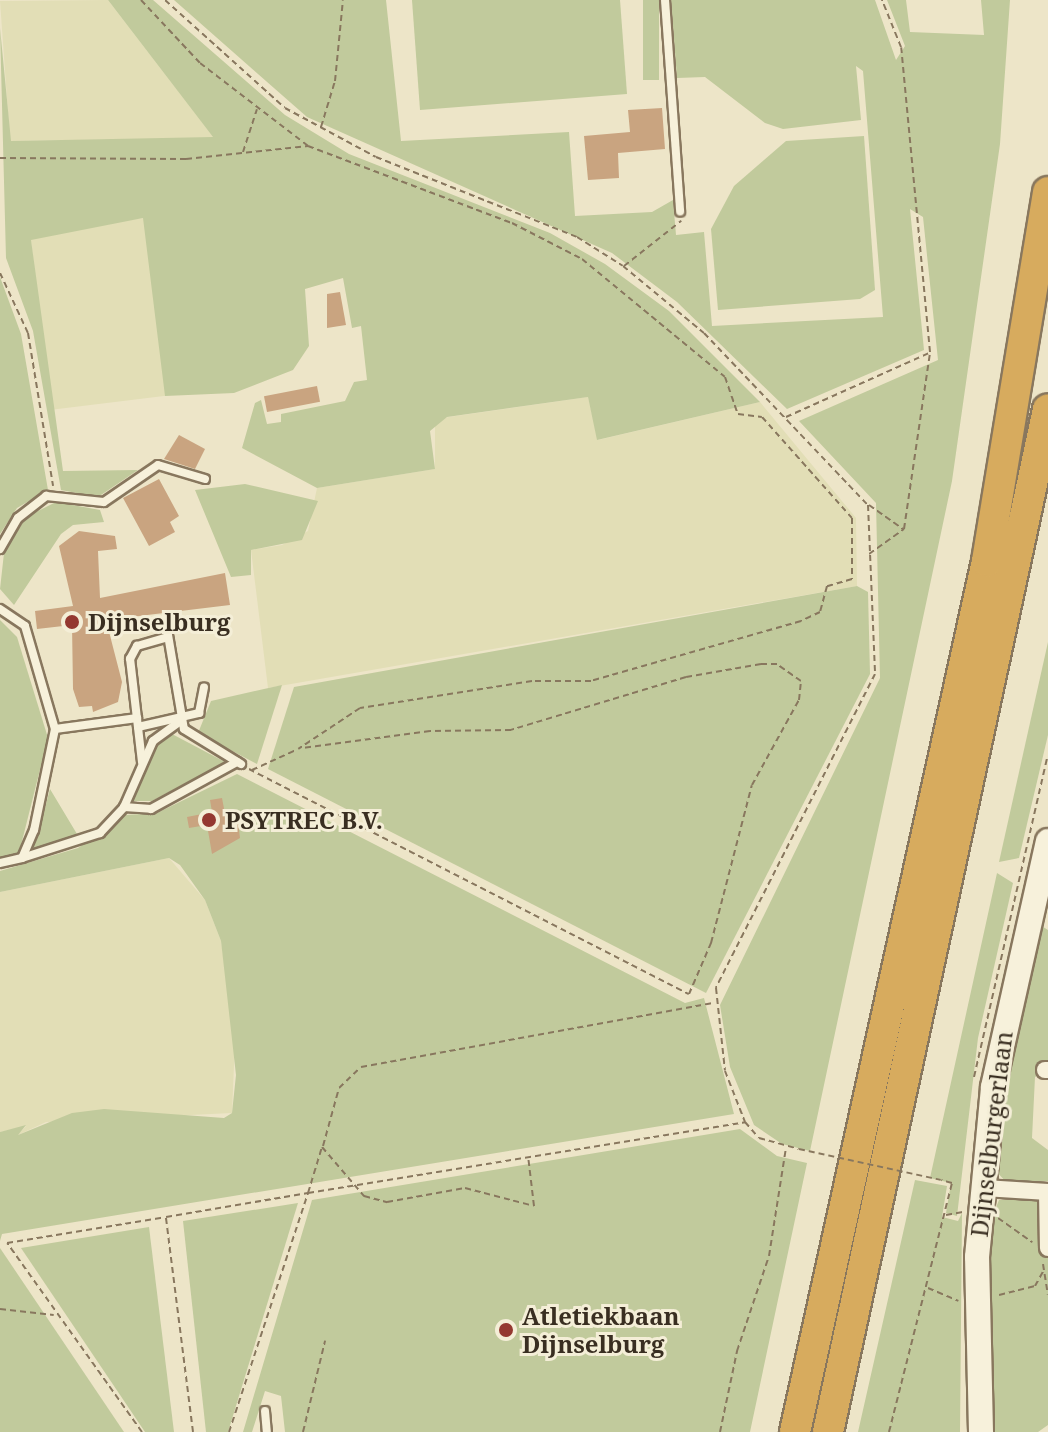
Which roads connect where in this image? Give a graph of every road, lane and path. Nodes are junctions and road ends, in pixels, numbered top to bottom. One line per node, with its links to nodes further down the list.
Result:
1 (141, 0): 6 (path)
2 (165, 0): 7 (path)
3 (343, 0): 7 (path)
4 (665, 0): 12 (lane)
5 (882, 0): 15 (path)
6 (257, 108): 8 (path); 9 (path)
7 (321, 127): 13 (path)
8 (308, 146): 9 (path); 29 (path)
9 (243, 153): 10 (path)
10 (0, 158)
11 (1048, 192): 61 (highway)
12 (680, 211): 13 (path)
13 (623, 266): 17 (path)
14 (0, 273): 19 (path)
15 (930, 352): 17 (path); 21 (path)
16 (1048, 409): 62 (highway)
17 (786, 417): 20 (path)
18 (205, 479): 19 (lane)
19 (53, 495): 22 (lane)
20 (868, 505): 21 (path); 23 (path)
21 (904, 529): 23 (path)
22 (0, 549)
23 (869, 554): 37 (path)
24 (0, 609): 28 (lane)
25 (204, 687): 26 (lane)
26 (181, 721): 27 (lane); 27 (lane); 30 (lane); 31 (lane)
27 (138, 722): 28 (lane); 31 (lane)
28 (55, 729): 35 (lane)
29 (298, 749): 32 (path); 32 (path)
30 (239, 763): 32 (path); 33 (lane)
31 (143, 766): 33 (lane)
32 (252, 770)
33 (124, 807): 35 (lane)
34 (1048, 841): 45 (main road, Dijnselburgerlaan)
35 (22, 858): 36 (lane)
36 (0, 863)
37 (715, 1003): 38 (path); 40 (path)
38 (745, 1122): 39 (path); 41 (path)
39 (786, 1146): 60 (path); 63 (path, bridge)
40 (322, 1147): 42 (path); 44 (path)
41 (528, 1155): 42 (path); 42 (path)
42 (355, 1185): 44 (path)
43 (1047, 1192): 45 (street); 49 (street)
44 (308, 1193): 46 (path); 57 (path)
45 (990, 1196): 49 (path); 64 (main road, Dijnselburgerlaan)
46 (166, 1217): 47 (path); 56 (path)
47 (7, 1243): 48 (path); 52 (path)
48 (0, 1244)
49 (1043, 1251): 50 (path)
50 (1048, 1295)
51 (0, 1309): 52 (path)
52 (57, 1316): 55 (path)
53 (325, 1341): 59 (path)
54 (265, 1411): 58 (lane)
55 (142, 1432)
56 (193, 1432)
57 (229, 1432)
58 (267, 1432)
59 (303, 1432)
60 (720, 1432)
61 (795, 1432)
62 (828, 1432)
63 (889, 1432)
64 (981, 1432)

